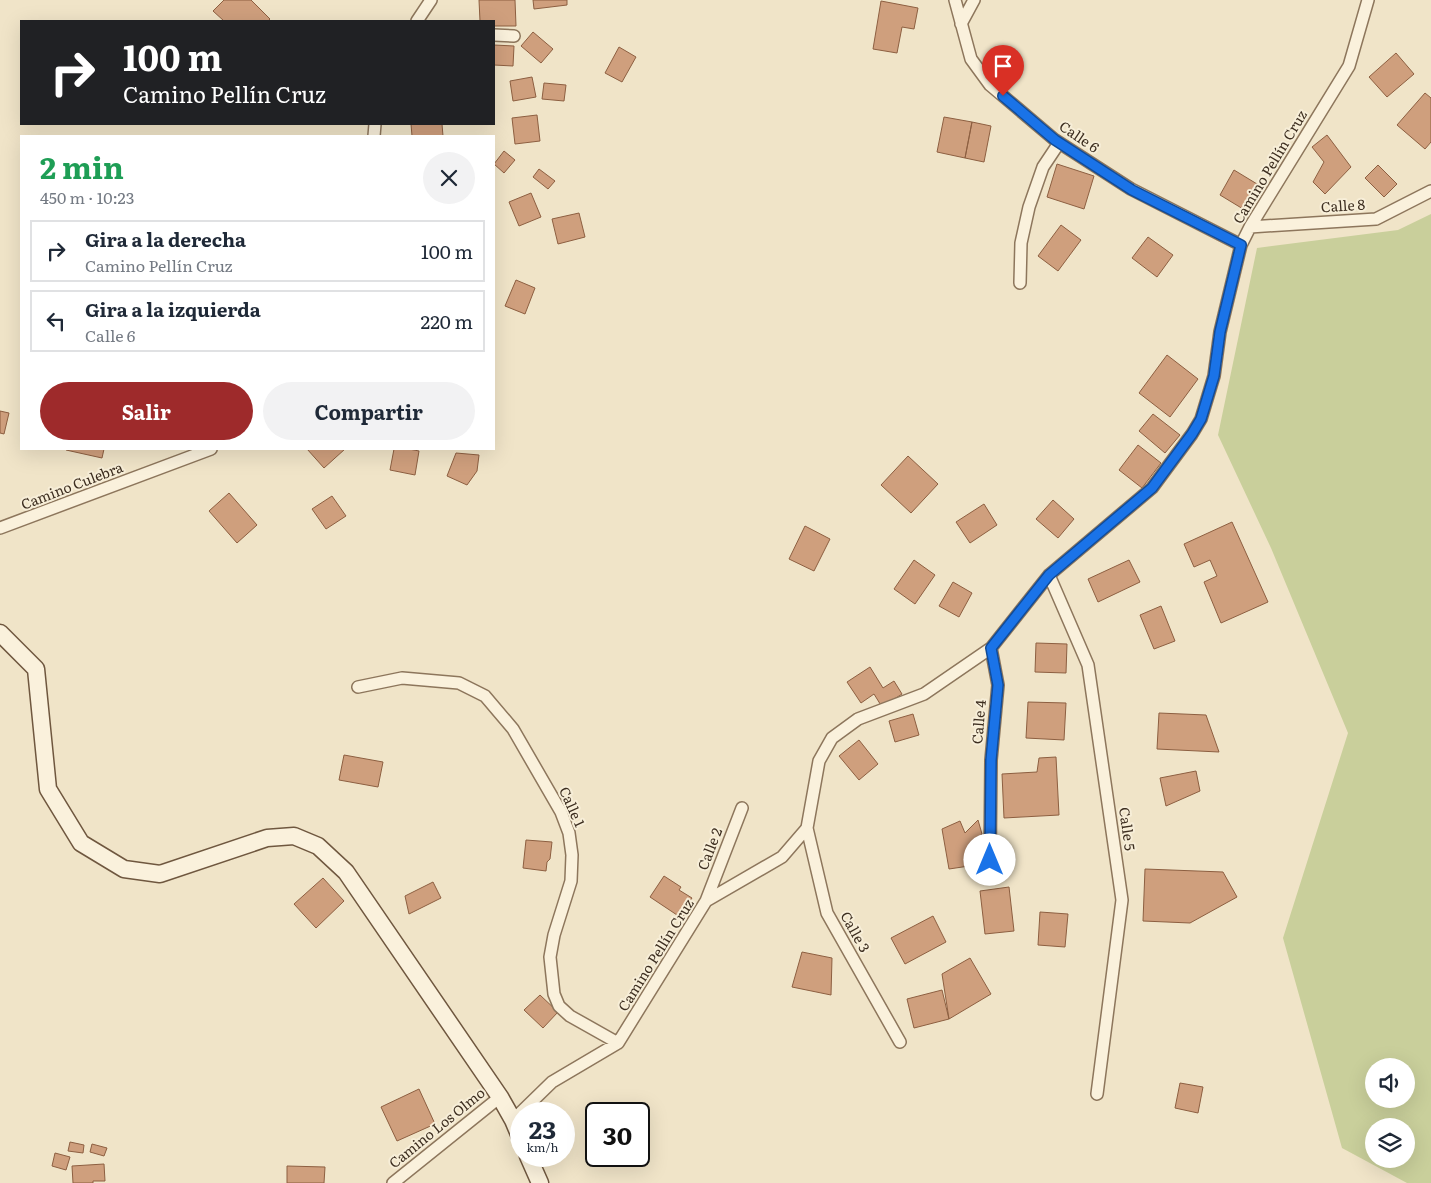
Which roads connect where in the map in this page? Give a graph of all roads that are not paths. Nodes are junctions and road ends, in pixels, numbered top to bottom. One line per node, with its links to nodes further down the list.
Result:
1 (431, 0): 5 (street)
2 (955, 0): 6 (street, Calle 6)
3 (974, 0): 6 (street)
4 (1368, 0): 11 (street, Camino Pellín Cruz)
5 (419, 20)
6 (961, 24): 9 (street, Calle 6)
7 (495, 35): 8 (street)
8 (514, 36)
9 (1059, 143): 12 (street, Calle 6); 13 (street)
10 (1431, 191): 11 (street, Calle 8)
11 (1250, 227): 12 (street, Camino Pellín Cruz)
12 (1241, 245): 16 (street, Camino Pellín Cruz)
13 (1020, 283)
14 (208, 450): 15 (street, Camino Culebra)
15 (0, 528)
16 (1049, 575): 18 (street, Camino Pellín Cruz); 26 (street, Calle 5)
17 (0, 633): 27 (street)
18 (991, 648): 21 (street, Camino Pellín Cruz); 22 (street, Calle 4)
19 (358, 687): 25 (street, Calle 1)
20 (742, 808): 23 (street, Calle 2)
21 (807, 828): 23 (street, Camino Pellín Cruz); 24 (street, Calle 3)
22 (990, 860)
23 (706, 902): 25 (street, Camino Pellín Cruz)
24 (900, 1042)
25 (618, 1043): 28 (street, Camino Pellín Cruz)
26 (1097, 1094)
27 (500, 1097): 29 (street); 31 (street, Camino Los Olmo)
28 (531, 1102)
29 (510, 1115)
30 (533, 1167): 32 (street)
31 (393, 1183)
32 (540, 1183)

